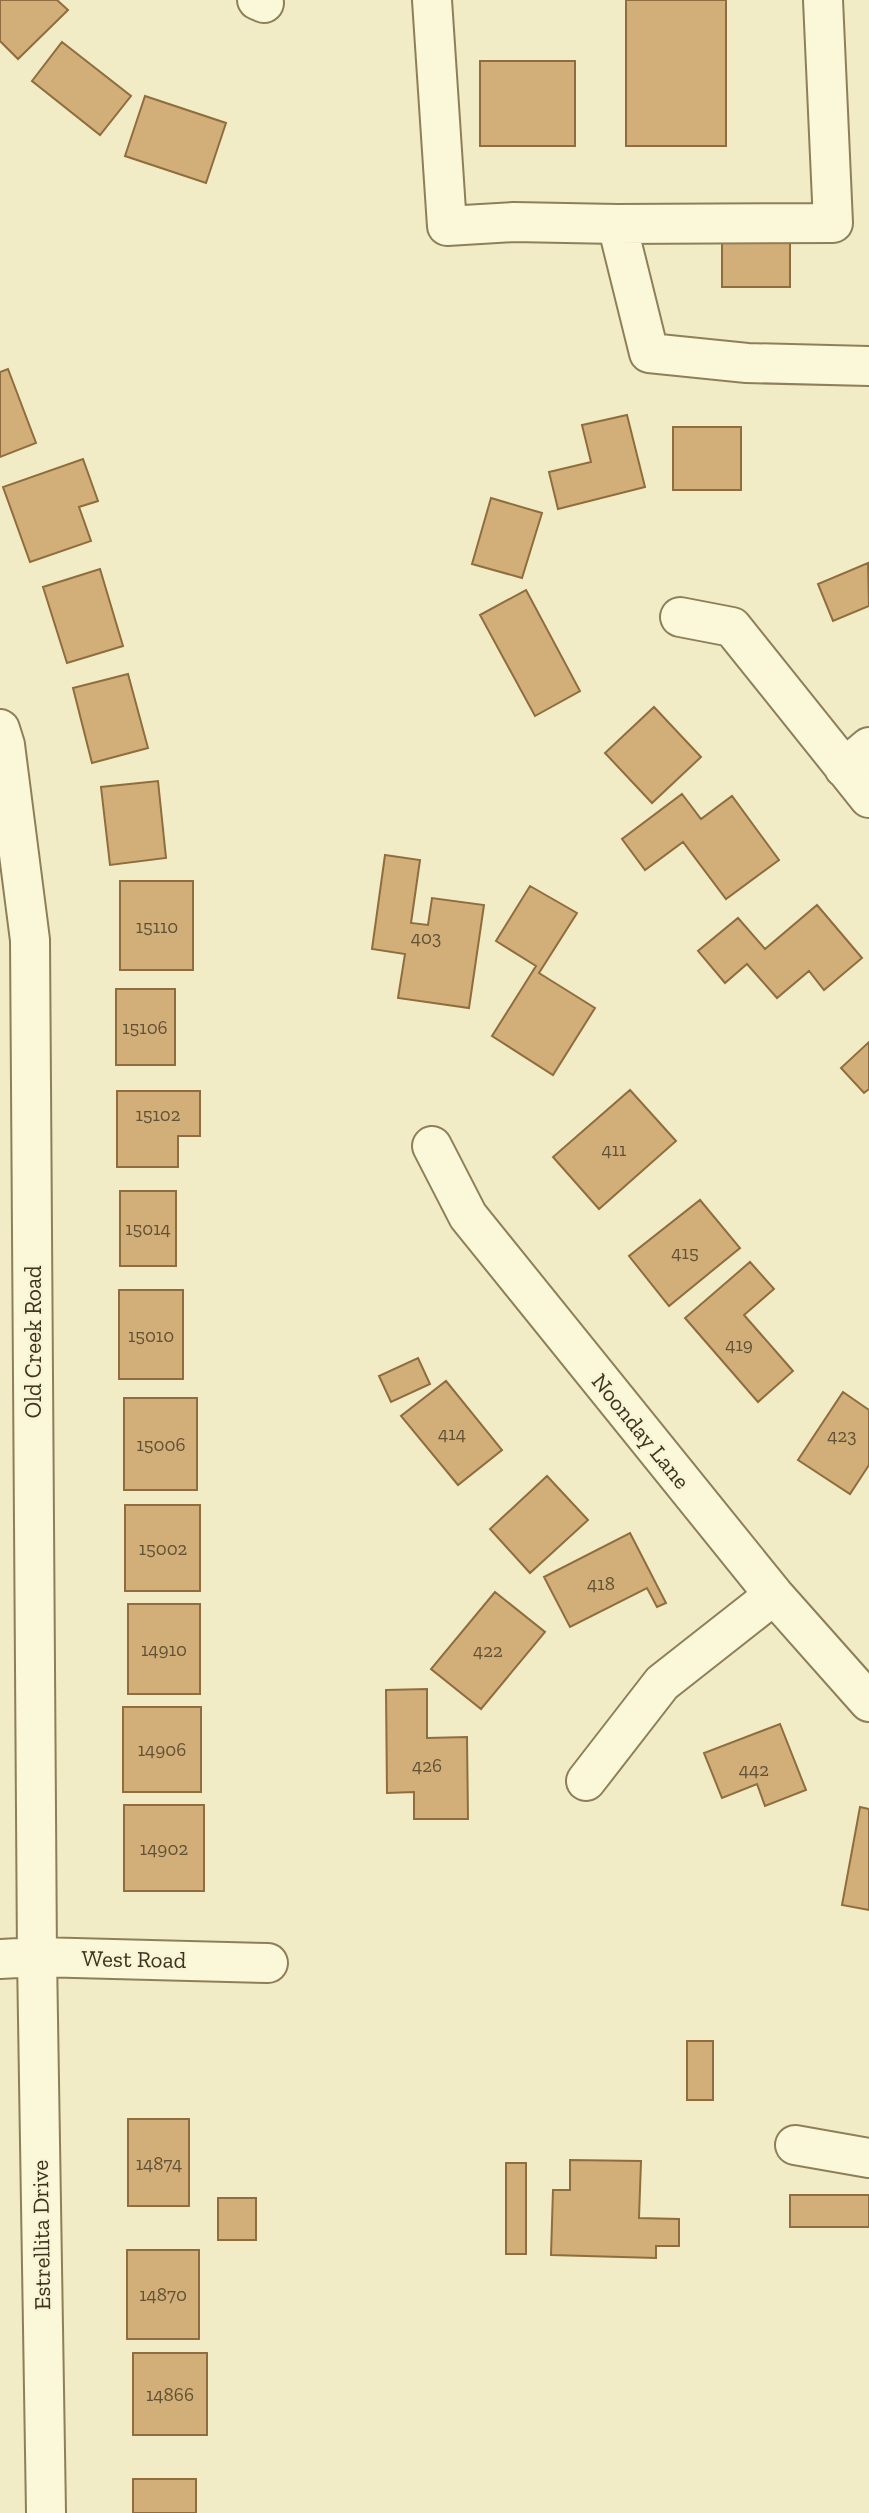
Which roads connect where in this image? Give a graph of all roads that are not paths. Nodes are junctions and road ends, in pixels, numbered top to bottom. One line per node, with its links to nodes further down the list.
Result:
1 (432, 0): 3 (street)
2 (823, 0): 3 (street)
3 (617, 224): 4 (street)
4 (869, 366)
5 (680, 617): 7 (street)
6 (0, 729): 13 (street, Old Creek Road)
7 (856, 757): 8 (street)
8 (869, 798)
9 (432, 1146): 10 (street, Noonday Lane)
10 (774, 1595): 11 (street, Noonday Lane); 12 (street)
11 (869, 1702)
12 (586, 1781)
13 (18, 1958): 14 (street, West Road); 17 (street, Estrellita Drive)
14 (268, 1963)
15 (795, 2145): 16 (street)
16 (869, 2158)
17 (46, 2513)

